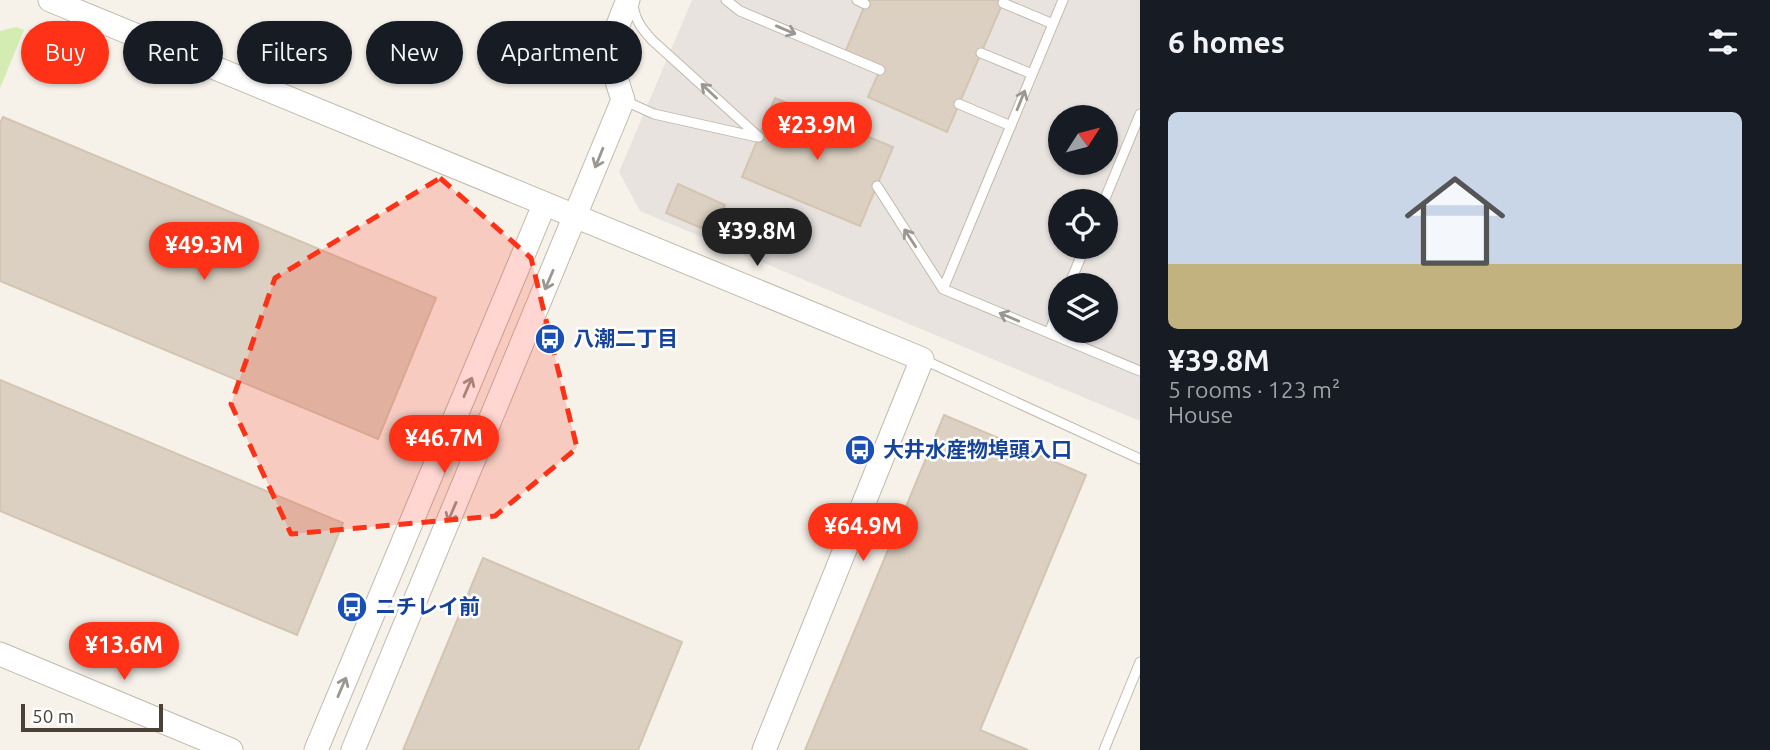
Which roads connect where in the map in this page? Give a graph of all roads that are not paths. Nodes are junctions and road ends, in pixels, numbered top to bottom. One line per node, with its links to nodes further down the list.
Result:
1 (50, 0): 16 (street)
2 (630, 0): 10 (street); 10 (lane, one-way to 2)
3 (726, 0): 8 (lane, one-way to 8)
4 (1063, 0): 6 (lane)
5 (1003, 3): 6 (lane)
6 (1053, 24): 9 (lane)
7 (981, 53): 9 (lane)
8 (880, 70)
9 (1032, 74): 13 (lane, one-way to 9)
10 (623, 100): 17 (street, one-way to 17)
11 (959, 104): 13 (lane)
12 (1140, 114): 15 (lane)
13 (1011, 126): 18 (lane)
14 (877, 187): 18 (lane, one-way to 14)
15 (1109, 189)
16 (544, 205): 17 (street); 27 (street, one-way to 16)
17 (575, 217): 21 (street); 28 (street, one-way to 28)
18 (943, 289): 19 (lane, one-way to 18)
19 (1048, 333)
20 (1073, 343): 22 (lane)
21 (922, 359): 23 (lane); 29 (street)
22 (1140, 371)
23 (1140, 459)
24 (0, 654): 26 (street)
25 (1140, 662): 30 (lane)
26 (231, 750)
27 (316, 750)
28 (353, 750)
29 (764, 750)
30 (1104, 750)

